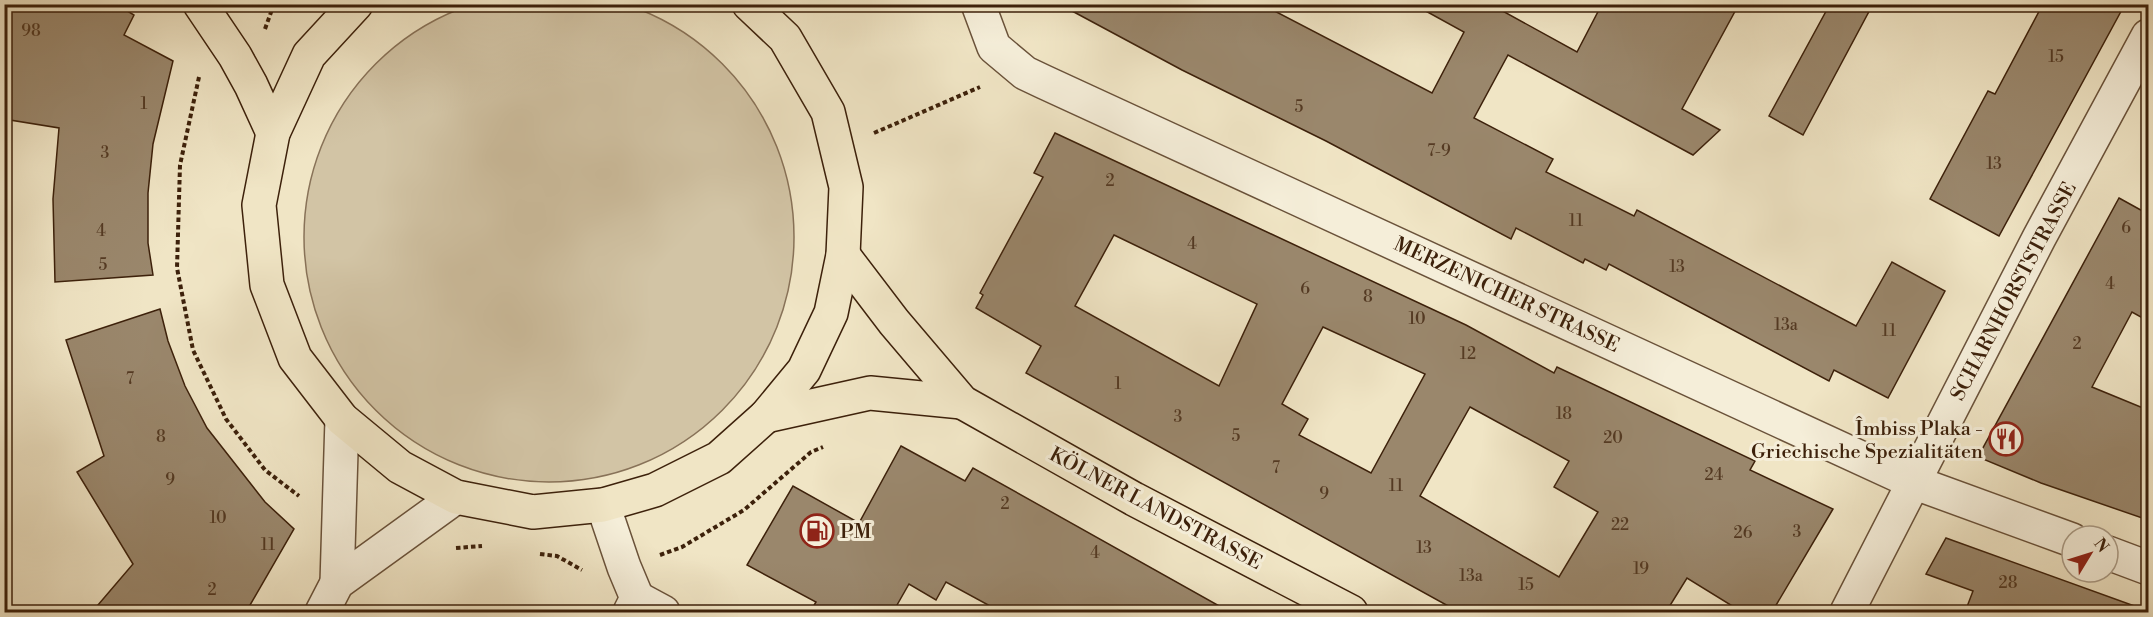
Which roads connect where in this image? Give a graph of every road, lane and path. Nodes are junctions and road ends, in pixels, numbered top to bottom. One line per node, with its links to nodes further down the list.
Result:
1 (201, 4): 7 (main road)
2 (274, 4): 7 (path)
3 (356, 4): 9 (main road)
4 (749, 4): 11 (main road)
5 (978, 4): 8 (street, MERZENICHER STRASSE)
6 (2148, 36): 15 (street, SCHARNHORSTSTRASSE)
7 (235, 56): 9 (main road); 18 (path)
8 (1033, 76): 10 (path); 15 (street, MERZENICHER STRASSE)
9 (273, 132): 14 (main road)
10 (873, 133)
11 (843, 255): 12 (main road, KÖLNER LANDSTRASSE); 13 (main road)
12 (962, 402): 13 (main road, KÖLNER LANDSTRASSE); 25 (main road, KÖLNER LANDSTRASSE)
13 (766, 416): 17 (main road)
14 (342, 419): 16 (main road); 18 (street)
15 (1913, 482): 19 (street, MERZENICHER STRASSE); 26 (street, SCHARNHORSTSTRASSE)
16 (456, 497): 17 (main road); 22 (street)
17 (603, 505): 23 (street)
18 (340, 514): 22 (street)
19 (2060, 536)
20 (2120, 557): 21 (street)
21 (2148, 567)
22 (337, 583): 24 (street)
23 (644, 608)
24 (322, 612)
25 (1351, 612)
26 (1847, 612)

